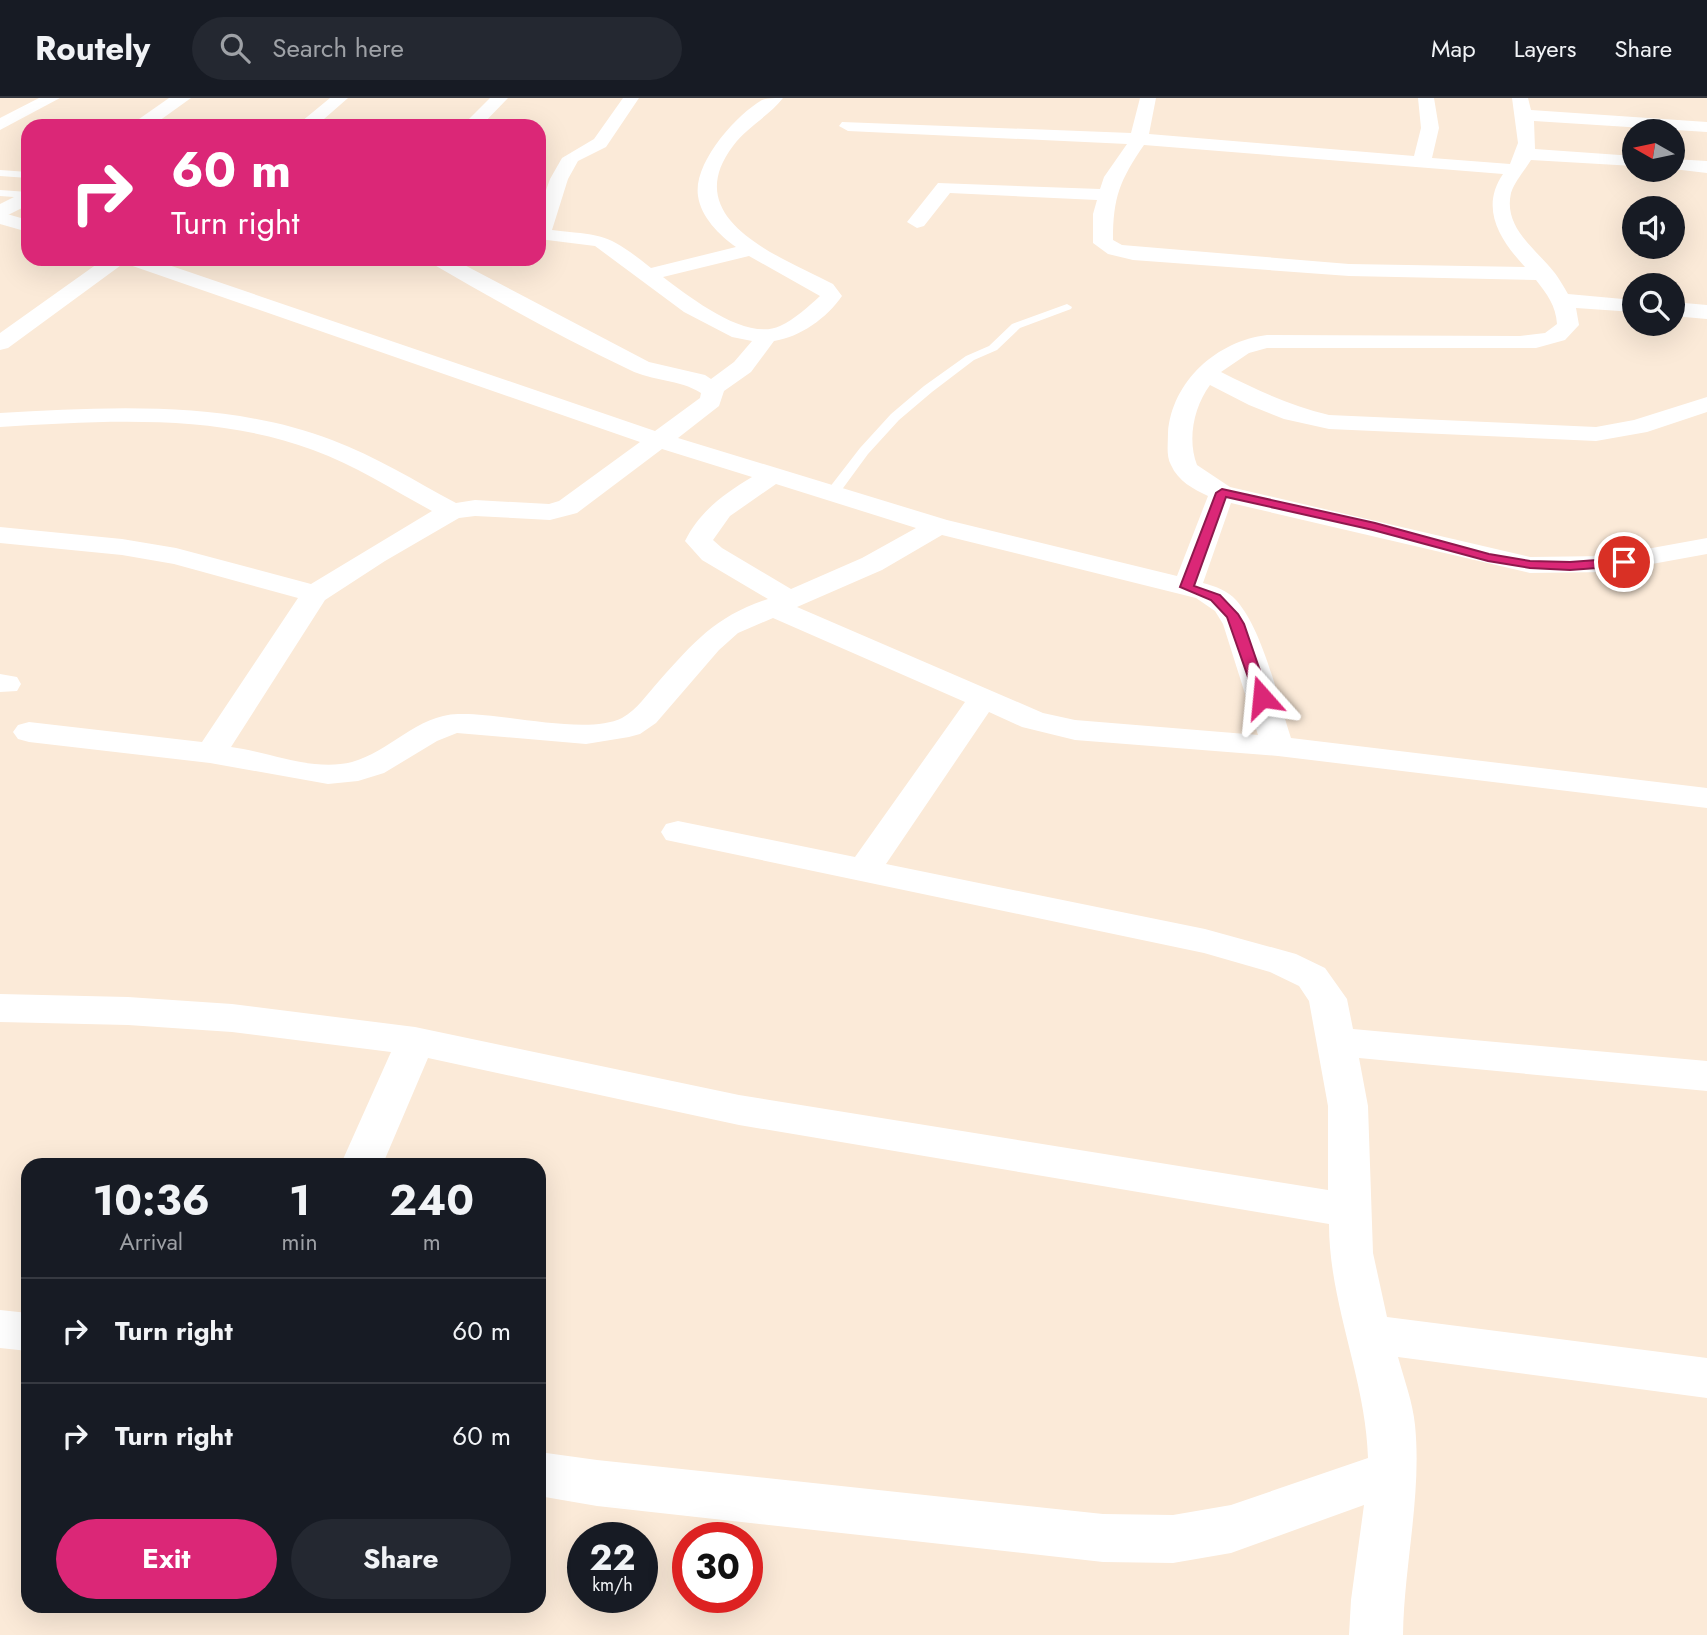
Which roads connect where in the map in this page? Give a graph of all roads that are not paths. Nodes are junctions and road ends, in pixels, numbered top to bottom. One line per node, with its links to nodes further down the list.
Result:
1 (52, 98): 13 (street)
2 (182, 98): 10 (street)
3 (340, 98): 11 (street)
4 (500, 98): 12 (street)
5 (631, 98): 18 (street)
6 (775, 98): 35 (street)
7 (1148, 98): 16 (street)
8 (1426, 98): 21 (street)
9 (1522, 106): 15 (street); 20 (street)
10 (150, 119)
11 (314, 119)
12 (478, 119)
13 (0, 125)
14 (848, 126): 16 (street)
15 (1707, 127)
16 (1139, 139): 21 (street); 27 (street)
17 (550, 156): 18 (street)
18 (571, 158): 31 (street)
19 (1622, 161): 20 (street)
20 (1520, 162): 21 (street); 39 (street)
21 (1422, 163)
22 (1685, 165): 23 (street)
23 (1707, 167)
24 (0, 173): 25 (lane)
25 (21, 174)
26 (0, 194): 28 (lane)
27 (1108, 195): 32 (street); 39 (street)
28 (21, 196)
29 (21, 201): 30 (street)
30 (0, 215): 33 (street)
31 (546, 219)
32 (917, 222)
33 (21, 223)
34 (546, 235): 40 (street)
35 (752, 249): 40 (street); 46 (street)
36 (107, 266): 47 (street)
37 (152, 266): 52 (street)
38 (450, 266): 49 (street)
39 (1545, 274): 41 (street)
40 (646, 275): 46 (street)
41 (1560, 300): 42 (street); 48 (street)
42 (1622, 305)
43 (1067, 307): 54 (lane)
44 (1685, 310): 45 (street)
45 (1707, 312)
46 (766, 336): 49 (street)
47 (0, 343)
48 (1205, 373): 50 (street); 55 (street)
49 (711, 388): 52 (street)
50 (1707, 404)
51 (0, 420): 56 (street)
52 (659, 439): 53 (street); 56 (street)
53 (774, 474): 54 (street); 62 (street)
54 (833, 492): 57 (street)
55 (1222, 493): 59 (street); 60 (street)
56 (452, 511): 61 (street)
57 (938, 526): 60 (street); 62 (street)
58 (0, 535): 61 (street)
59 (1707, 546)
60 (1187, 587): 65 (street)
61 (315, 594): 66 (street)
62 (781, 604): 63 (street); 66 (street)
63 (983, 698): 65 (street); 69 (street)
64 (29, 732): 66 (street)
65 (1278, 746): 67 (street)
66 (211, 753)
67 (1707, 798)
68 (678, 832): 69 (street)
69 (865, 869): 72 (street)
70 (0, 1009): 71 (street)
71 (415, 1041): 74 (street); 75 (street)
72 (1338, 1042): 73 (street); 75 (street)
73 (1707, 1076)
74 (364, 1158)
75 (1351, 1211): 78 (street)
76 (0, 1329): 77 (street)
77 (21, 1331)
78 (1370, 1334): 79 (street); 80 (street)
79 (1707, 1378)
80 (1393, 1472): 81 (street); 82 (street)
81 (546, 1475)
82 (1376, 1635)

